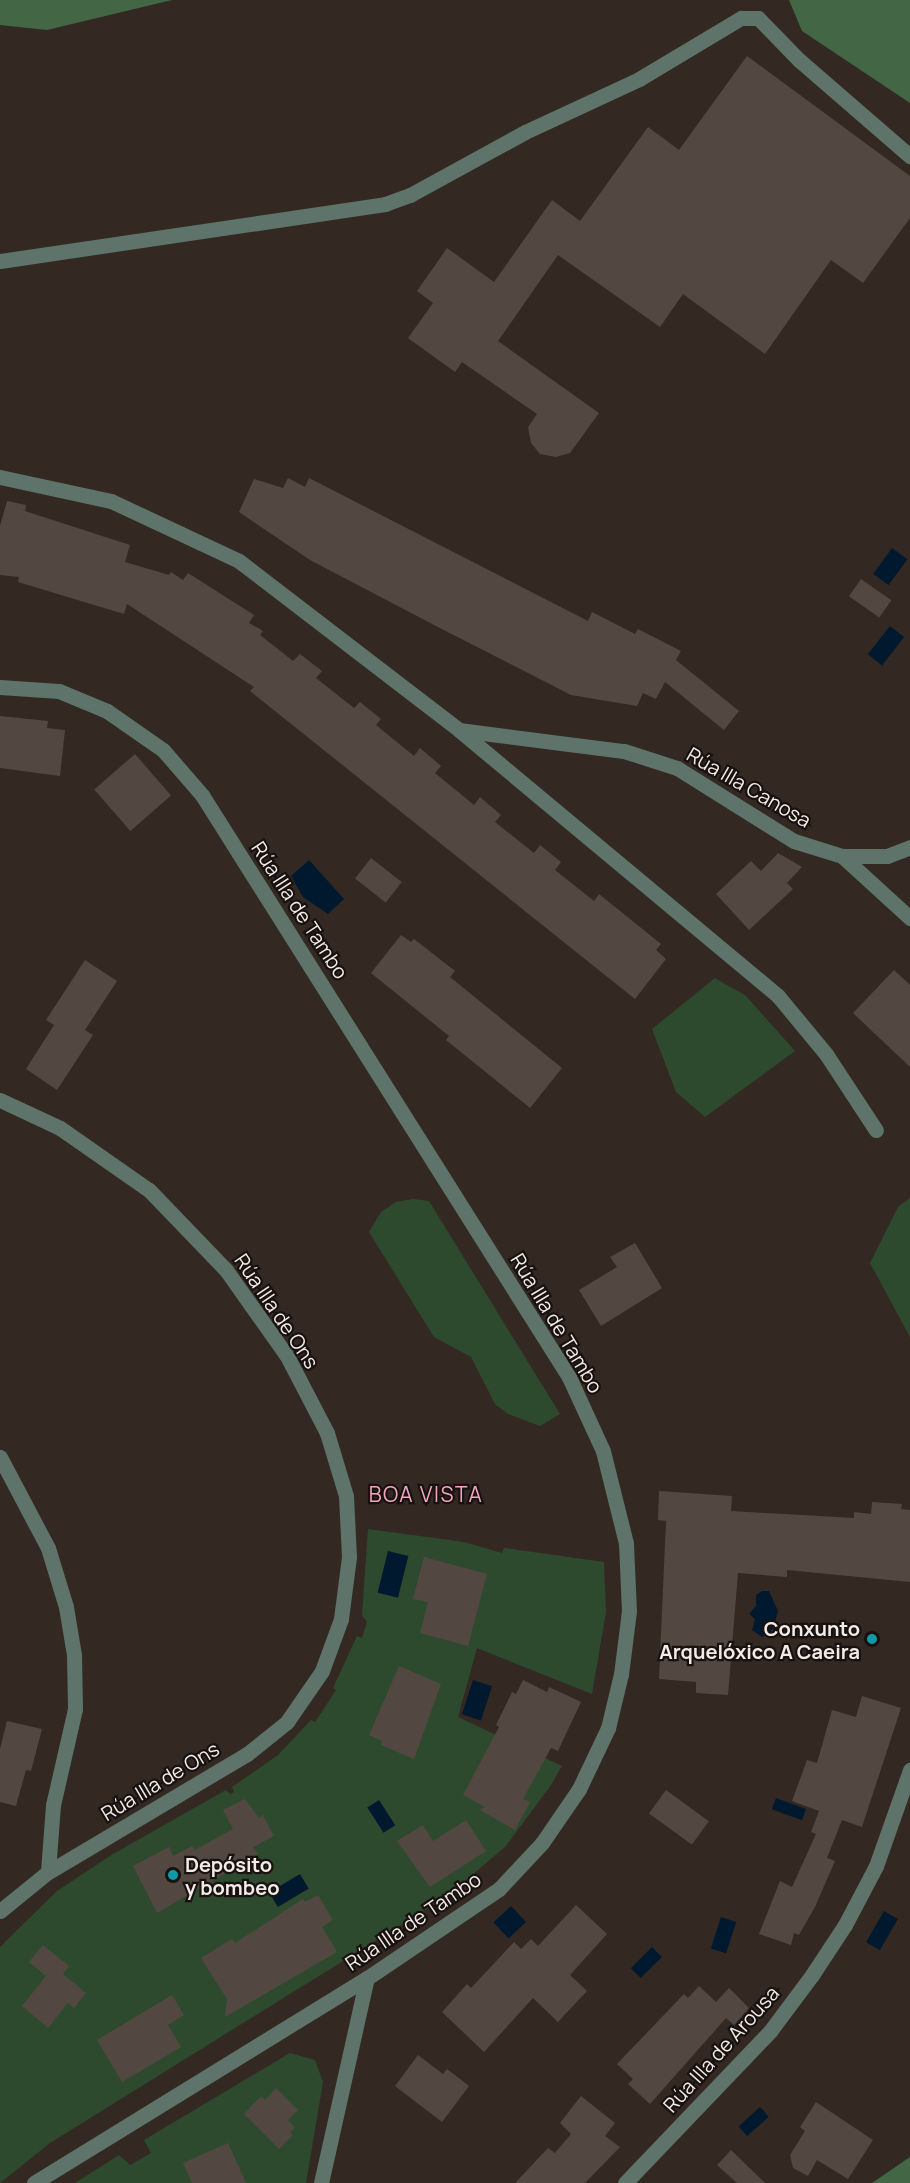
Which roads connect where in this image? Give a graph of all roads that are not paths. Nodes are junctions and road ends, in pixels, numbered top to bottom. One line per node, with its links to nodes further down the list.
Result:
1 (910, 156): 2 (street)
2 (0, 261)
3 (0, 477): 5 (street)
4 (0, 687): 15 (street, Rúa Illa de Tambo)
5 (459, 730): 7 (street, Rúa Illa Canosa); 10 (street)
6 (910, 848): 7 (street, Rúa Illa Canosa)
7 (842, 856): 8 (street)
8 (910, 918)
9 (0, 1100): 13 (street, Rúa Illa de Ons)
10 (876, 1130)
11 (0, 1457): 13 (street)
12 (910, 1770): 18 (street, Rúa Illa de Arousa)
13 (48, 1872): 14 (street, Rúa Illa de Ons)
14 (0, 1911)
15 (367, 1978): 16 (street, Rúa Illa de Tambo); 17 (street)
16 (34, 2183)
17 (321, 2183)
18 (625, 2183)

